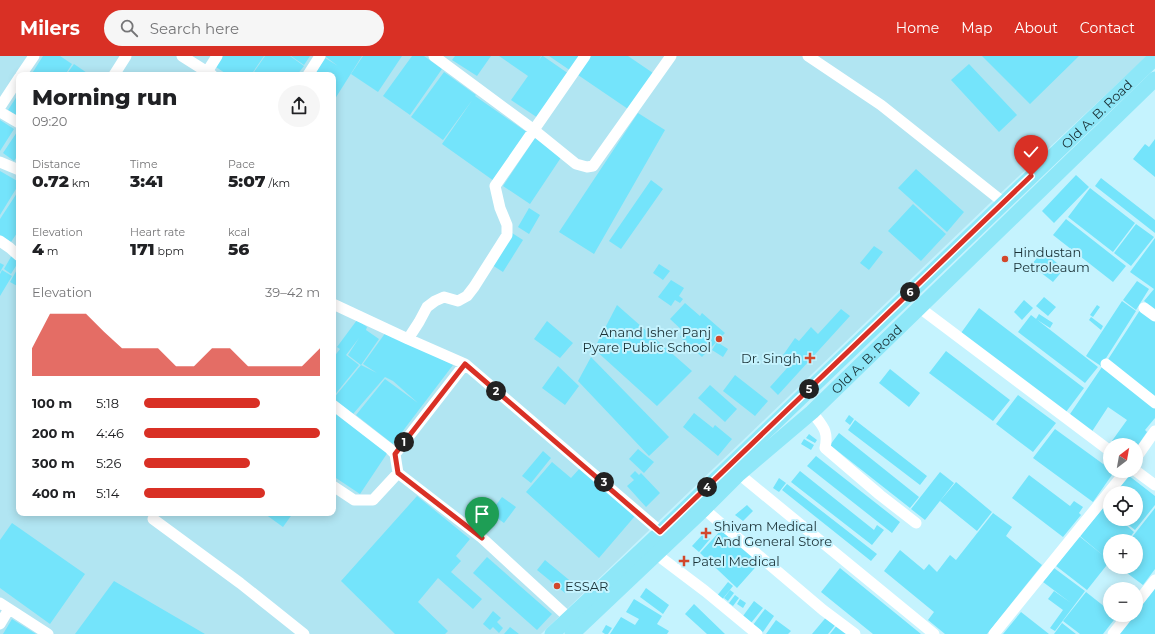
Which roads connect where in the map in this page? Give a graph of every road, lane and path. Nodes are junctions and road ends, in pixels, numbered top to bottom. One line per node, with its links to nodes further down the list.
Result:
1 (34, 56): 11 (street)
2 (126, 56): 12 (street)
3 (182, 56): 13 (street)
4 (217, 56): 14 (street)
5 (320, 56): 15 (street)
6 (434, 56): 21 (street)
7 (585, 56): 21 (street)
8 (671, 56): 21 (street)
9 (808, 56): 24 (street)
10 (1155, 58): 24 (main road, Old A. B. Road)
11 (23, 72)
12 (116, 72)
13 (205, 72)
14 (209, 72)
15 (310, 72)
16 (1155, 79): 28 (main road, Old A. B. Road)
17 (16, 83): 18 (street)
18 (0, 107)
19 (0, 112): 20 (street)
20 (16, 121)
21 (534, 130): 31 (street)
22 (0, 162): 23 (street)
23 (16, 169)
24 (1003, 202): 50 (main road, Old A. B. Road)
25 (0, 241): 26 (street)
26 (16, 253)
27 (336, 305): 31 (street)
28 (920, 308): 36 (main road, Old A. B. Road); 38 (street)
29 (1144, 308): 30 (street)
30 (1155, 316)
31 (408, 339): 32 (street)
32 (465, 364): 40 (street); 50 (street)
33 (1106, 364): 34 (street)
34 (1155, 403)
35 (336, 407): 40 (street)
36 (812, 412): 42 (main road, Old A. B. Road); 49 (street)
37 (1155, 431): 39 (street)
38 (1103, 446)
39 (1143, 448)
40 (395, 454): 41 (street)
41 (398, 473): 46 (street); 55 (street)
42 (739, 474): 47 (main road, Old A. B. Road); 64 (street)
43 (1143, 476): 45 (street)
44 (1120, 478): 65 (street)
45 (1155, 485)
46 (336, 488)
47 (704, 509): 51 (main road, Old A. B. Road); 63 (street)
48 (152, 519): 59 (street)
49 (916, 523)
50 (660, 532): 55 (main road, Old A. B. Road)
51 (656, 554): 61 (main road, Old A. B. Road); 62 (street)
52 (1155, 580): 53 (street)
53 (1143, 595)
54 (4, 606): 57 (street); 58 (street)
55 (569, 618): 60 (main road, Old A. B. Road)
56 (1122, 622): 66 (street)
57 (0, 624)
58 (48, 634)
59 (304, 634)
60 (552, 634)
61 (572, 634)
62 (757, 634)
63 (855, 634)
64 (934, 634)
65 (994, 634)
66 (1113, 634)

